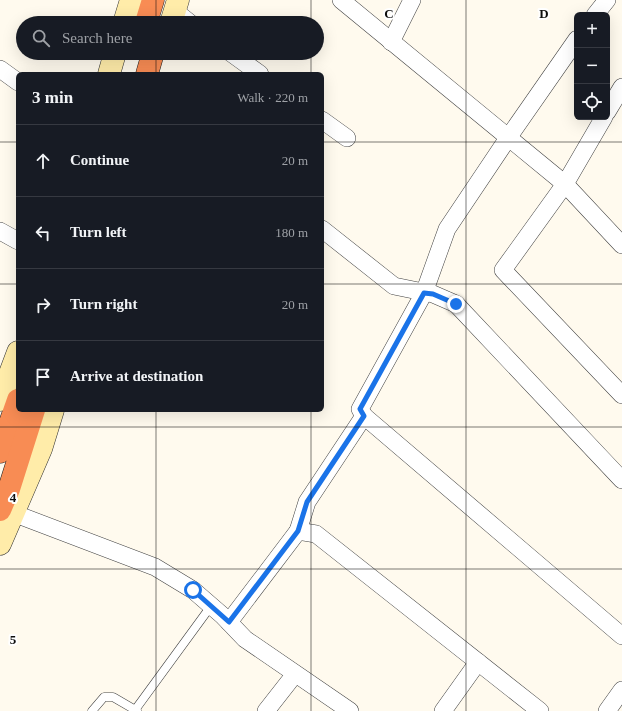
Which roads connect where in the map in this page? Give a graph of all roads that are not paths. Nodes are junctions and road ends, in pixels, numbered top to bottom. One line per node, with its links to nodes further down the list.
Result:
1 (131, 0): 7 (main road)
2 (153, 0): 8 (highway)
3 (341, 0): 9 (street)
4 (412, 0): 9 (street)
5 (607, 0): 6 (street)
6 (597, 12)
7 (126, 16)
8 (148, 16)
9 (391, 42): 28 (street)
10 (574, 43): 28 (street)
11 (113, 60): 17 (main road)
12 (135, 60): 18 (highway)
13 (151, 60): 19 (highway)
14 (161, 60): 20 (main road)
15 (241, 60): 21 (street)
16 (0, 69): 22 (street)
17 (110, 72)
18 (132, 72)
19 (148, 72)
20 (158, 72)
21 (257, 72)
22 (16, 81)
23 (622, 87): 24 (street)
24 (614, 108)
25 (602, 120): 29 (street)
26 (324, 121): 27 (street)
27 (347, 138)
28 (508, 138): 29 (street); 34 (street)
29 (565, 184): 33 (street); 36 (street)
30 (0, 231): 32 (street)
31 (324, 231): 34 (street)
32 (16, 240)
33 (622, 245)
34 (424, 293): 41 (street); 43 (street)
35 (16, 357): 37 (main road)
36 (622, 396)
37 (0, 400)
38 (16, 406): 42 (highway)
39 (33, 412): 44 (highway)
40 (52, 412): 44 (main road)
41 (364, 416): 45 (street); 49 (street)
42 (0, 452)
43 (622, 480)
44 (7, 511): 46 (main road); 47 (street)
45 (298, 531): 48 (street); 50 (street)
46 (0, 544)
47 (211, 606): 48 (street); 53 (lane)
48 (229, 622): 51 (street)
49 (622, 636)
50 (478, 662): 57 (street); 58 (street)
51 (295, 674): 55 (street); 56 (street)
52 (622, 690): 59 (street)
53 (136, 710): 54 (lane)
54 (92, 711)
55 (266, 711)
56 (350, 711)
57 (443, 711)
58 (540, 711)
59 (607, 711)

